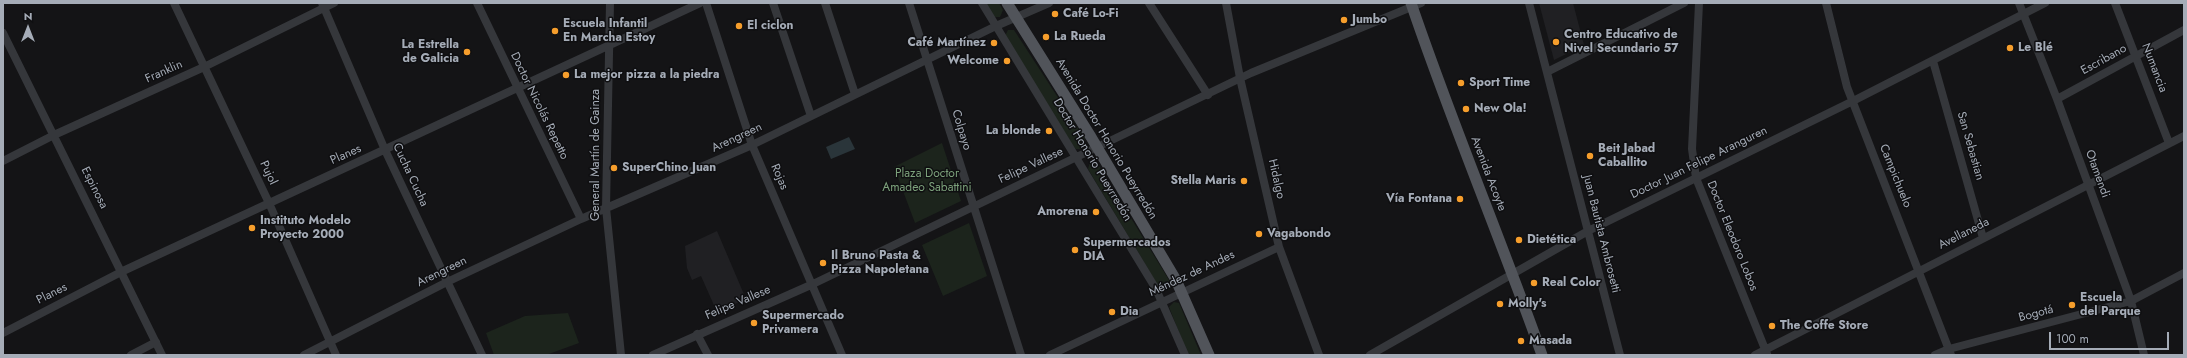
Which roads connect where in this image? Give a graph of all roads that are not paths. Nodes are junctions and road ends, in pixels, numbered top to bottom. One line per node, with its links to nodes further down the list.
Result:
1 (174, 3): 33 (street, Pujol)
2 (334, 3): 23 (street, Franklin)
3 (477, 3): 36 (street, Doctor Nicolás Repetto)
4 (610, 3): 29 (street, General Martín de Gainza)
5 (700, 3): 29 (street, Planes)
6 (706, 3): 45 (street, Rojas)
7 (773, 3): 41 (street)
8 (824, 3): 37 (street)
9 (909, 3): 31 (street, Colpayo)
10 (982, 3): 26 (street, Doctor Honorio Pueyrredón)
11 (1007, 3): 25 (main road, Avenida Doctor Honorio Pueyrredón)
12 (1049, 3): 25 (street, Arengreen)
13 (1149, 3): 38 (street)
14 (1226, 3): 35 (street, Hidalgo)
15 (1528, 3): 34 (street, Juan Bautista Ambrosetti)
16 (1684, 3): 34 (street)
17 (1699, 3): 50 (street, Doctor Eleodoro Lobos)
18 (1826, 3): 40 (street, Campichuelo)
19 (2019, 3): 24 (street, Otamendi)
20 (2045, 3): 24 (street, Doctor Juan Felipe Aranguren)
21 (2115, 3): 30 (street, Numancia)
22 (1414, 4): 35 (street, Felipe Vallese); 62 (main road, Avenida Acoyte)
23 (323, 5): 33 (street, Franklin); 47 (street, Cucha Cucha)
24 (2023, 14): 32 (street, Doctor Juan Felipe Aranguren); 39 (street, Otamendi)
25 (1017, 17): 26 (street, Arengreen); 46 (main road, Avenida Doctor Honorio Pueyrredón)
26 (996, 26): 31 (street, Arengreen); 48 (street, Doctor Honorio Pueyrredón)
27 (2184, 30): 30 (street, Escribano)
28 (3, 33): 42 (street, Espinosa)
29 (609, 46): 36 (street, Planes); 54 (street, General Martín de Gainza)
30 (2137, 56): 39 (street, Escribano); 44 (street, Numancia)
31 (927, 59): 37 (street, Arengreen); 53 (street, Colpayo)
32 (1933, 61): 40 (street, Doctor Juan Felipe Aranguren); 57 (street, San Sebastian)
33 (204, 67): 42 (street, Franklin); 52 (street, Pujol)
34 (1547, 72): 56 (street, Juan Bautista Ambrosetti)
35 (1240, 78): 38 (street, Felipe Vallese); 58 (street, Hidalgo)
36 (516, 88): 47 (street, Planes); 55 (street, Doctor Nicolás Repetto)
37 (855, 94): 41 (street, Arengreen)
38 (1208, 95): 46 (street, Felipe Vallese)
39 (2057, 99): 51 (street, Otamendi)
40 (1853, 101): 50 (street, Doctor Juan Felipe Aranguren); 59 (street, Campichuelo)
41 (811, 116): 45 (street, Arengreen)
42 (54, 135): 49 (street, Franklin); 60 (street, Espinosa)
43 (2184, 136): 44 (street, Avellaneda)
44 (2169, 143): 51 (street, Avellaneda)
45 (752, 145): 54 (street, Arengreen); 64 (street, Rojas)
46 (1098, 148): 48 (street, Felipe Vallese); 65 (main road, Avenida Doctor Honorio Pueyrredón)
47 (385, 150): 52 (street, Planes); 63 (street, Cucha Cucha)
48 (1077, 158): 53 (street, Felipe Vallese); 67 (street, Doctor Honorio Pueyrredón)
49 (3, 161)
50 (1696, 178): 56 (street, Doctor Juan Felipe Aranguren); 73 (street, Doctor Eleodoro Lobos)
51 (2088, 184): 57 (street, Avellaneda); 66 (street, Otamendi)
52 (269, 203): 60 (street, Planes); 71 (street, Pujol)
53 (972, 206): 64 (street, Felipe Vallese); 83 (street, Colpayo)
54 (606, 208): 55 (street, Arengreen); 79 (street, General Martín de Gainza)
55 (581, 219): 63 (street, Arengreen)
56 (1588, 231): 62 (street, Doctor Juan Felipe Aranguren); 90 (street, Juan Bautista Ambrosetti)
57 (1983, 238): 59 (street, Avellaneda)
58 (1279, 247): 65 (street, Méndez de Andes); 87 (street, Hidalgo)
59 (1920, 270): 72 (street, Campichuelo); 73 (street, Avellaneda)
60 (123, 271): 68 (street, Planes); 70 (street, Espinosa)
61 (2184, 273): 66 (street, Bogotá)
62 (1513, 275): 88 (street, Doctor Juan Felipe Aranguren); 89 (main road, Avenida Acoyte)
63 (447, 282): 71 (street, Arengreen); 78 (street, Cucha Cucha)
64 (813, 284): 69 (street, Felipe Vallese); 82 (street, Rojas)
65 (1183, 293): 67 (street, Méndez de Andes); 86 (main road, Avenida Doctor Honorio Pueyrredón)
66 (2131, 301): 72 (street, Bogotá); 93 (street, Otamendi)
67 (1163, 302): 84 (street, Méndez de Andes); 85 (street, Doctor Honorio Pueyrredón)
68 (3, 333)
69 (697, 334): 80 (street, Felipe Vallese); 81 (street)
70 (156, 342): 74 (street); 75 (street, Espinosa)
71 (330, 342): 76 (street, Arengreen); 77 (street, Pujol)
72 (1950, 352): 92 (street, Bogotá)
73 (1766, 353): 91 (street, Avellaneda)
74 (131, 355)
75 (162, 355)
76 (304, 355)
77 (336, 355)
78 (482, 355)
79 (621, 355)
80 (653, 355)
81 (708, 355)
82 (842, 355)
83 (1021, 355)
84 (1050, 355)
85 (1184, 355)
86 (1209, 355)
87 (1319, 355)
88 (1370, 355)
89 (1542, 355)
90 (1620, 355)
91 (1755, 355)
92 (1935, 355)
93 (2144, 355)

